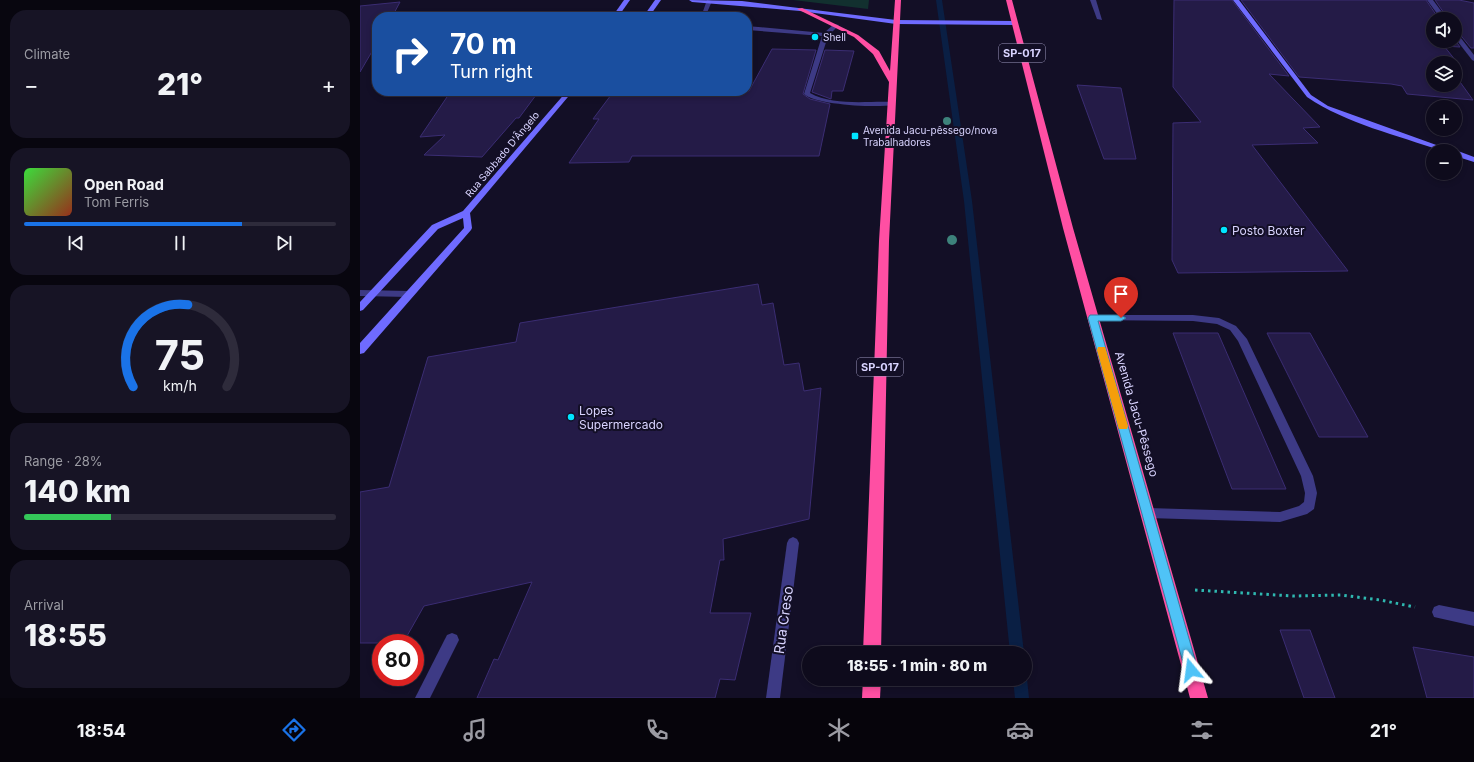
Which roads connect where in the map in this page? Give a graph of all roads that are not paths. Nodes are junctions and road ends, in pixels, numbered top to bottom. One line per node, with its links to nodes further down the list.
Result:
1 (627, 0): 11 (street)
2 (658, 0): 12 (street)
3 (692, 0): 9 (street)
4 (898, 0): 16 (highway, SP-017)
5 (1009, 0): 17 (highway, Avenida Jacu-Pêssego / SP-017)
6 (1093, 0): 15 (street)
7 (1236, 0): 26 (street)
8 (1430, 0): 14 (street)
9 (709, 1): 10 (street); 13 (street)
10 (800, 9): 16 (street); 18 (highway)
11 (619, 12)
12 (650, 12)
13 (705, 12)
14 (1439, 12)
15 (1100, 19)
16 (896, 22): 17 (street); 23 (highway, SP-017)
17 (1014, 23): 34 (highway, Avenida Jacu-Pêssego / SP-017)
18 (836, 25): 20 (street); 23 (highway)
19 (752, 28): 20 (street)
20 (825, 35): 25 (street)
21 (1462, 43): 22 (street)
22 (1474, 59)
23 (892, 80): 25 (highway, SP-017)
24 (566, 96): 29 (street, Rua Sabbado D'Ângelo)
25 (890, 104): 41 (highway, SP-017)
26 (1429, 144)
27 (1462, 156): 28 (street)
28 (1474, 160)
29 (466, 214): 31 (street, Rua Sabbado D'Ângelo); 32 (street, Rua Sabbado D'Ângelo)
30 (360, 292): 31 (street)
31 (374, 293): 32 (street); 33 (street, Rua Sabbado D'Ângelo)
32 (410, 294): 35 (street, Rua Sabbado D'Ângelo)
33 (360, 308)
34 (1093, 318): 36 (highway, Avenida Jacu-Pêssego / SP-017); 36 (street)
35 (360, 350)
36 (1148, 514): 46 (highway, Avenida Jacu-Pêssego / SP-017)
37 (793, 543): 44 (street, Rua Creso)
38 (1439, 612): 39 (street)
39 (1474, 619)
40 (452, 640): 43 (street)
41 (872, 646)
42 (872, 686): 45 (highway)
43 (422, 698)
44 (773, 698)
45 (871, 698)
46 (1199, 698)

